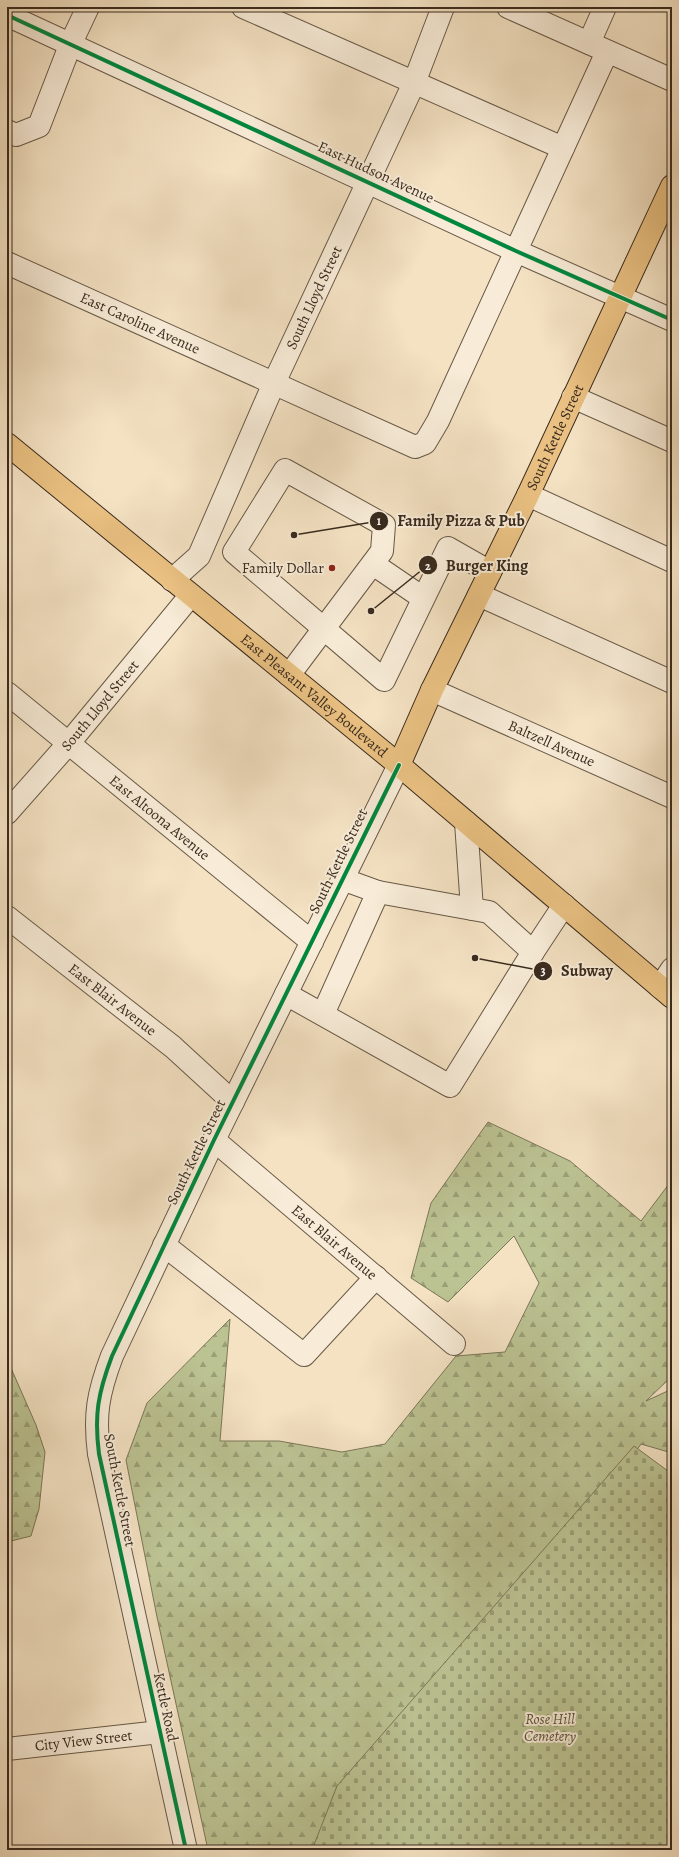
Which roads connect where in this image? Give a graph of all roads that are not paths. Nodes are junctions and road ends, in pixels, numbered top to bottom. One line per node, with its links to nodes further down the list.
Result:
1 (88, 7): 7 (street)
2 (243, 7): 10 (street)
3 (443, 7): 10 (street, South Lloyd Street)
4 (508, 7): 8 (street)
5 (605, 7): 8 (street, East Caroline Avenue)
6 (7, 15): 7 (street, East Hudson Avenue)
7 (70, 43): 11 (street); 13 (street, East Hudson Avenue)
8 (598, 47): 9 (street); 12 (street, East Caroline Avenue)
9 (672, 80)
10 (414, 83): 12 (street); 13 (street, South Lloyd Street)
11 (7, 132)
12 (562, 148): 15 (street, East Caroline Avenue)
13 (368, 182): 15 (street, East Hudson Avenue); 19 (street, South Lloyd Street)
14 (670, 196): 17 (main road, South Kettle Street)
15 (516, 251): 17 (street, East Hudson Avenue); 19 (street, East Caroline Avenue)
16 (7, 263): 19 (street, East Caroline Avenue)
17 (620, 296): 18 (street, East Hudson Avenue); 20 (main road, South Kettle Street)
18 (672, 320)
19 (274, 383): 24 (street, South Lloyd Street)
20 (573, 397): 21 (street); 23 (main road, South Kettle Street)
21 (672, 441)
22 (7, 444): 29 (main road, East Pleasant Valley Boulevard)
23 (528, 495): 26 (street); 28 (main road, South Kettle Street)
24 (210, 530): 25 (street); 29 (street, South Lloyd Street)
25 (234, 552): 27 (street); 33 (street)
26 (672, 561)
27 (373, 564): 32 (street); 33 (street)
28 (490, 572): 31 (main road, South Kettle Street); 32 (street)
29 (172, 580): 30 (main road, East Pleasant Valley Boulevard)
30 (191, 595): 34 (main road, East Pleasant Valley Boulevard); 38 (street, South Lloyd Street)
31 (479, 595): 35 (street); 36 (main road, South Kettle Street)
32 (423, 598): 33 (street)
33 (325, 629): 34 (street)
34 (288, 675): 39 (main road, East Pleasant Valley Boulevard)
35 (672, 682)
36 (432, 690): 39 (main road, South Kettle Street); 40 (street, Baltzell Avenue)
37 (7, 693): 38 (street, East Altoona Avenue)
38 (68, 744): 41 (street, South Lloyd Street); 48 (street, East Altoona Avenue)
39 (398, 765): 42 (main road, East Pleasant Valley Boulevard); 43 (street, South Kettle Street)
40 (672, 797)
41 (7, 813)
42 (466, 822): 45 (main road, East Pleasant Valley Boulevard); 46 (street)
43 (342, 879): 44 (street); 48 (street, South Kettle Street)
44 (378, 892): 46 (street); 53 (street)
45 (564, 905): 49 (street); 51 (main road, East Pleasant Valley Boulevard)
46 (472, 909): 49 (street)
47 (7, 917): 54 (street, East Blair Avenue)
48 (312, 942): 52 (street, South Kettle Street)
49 (533, 952): 53 (street)
50 (672, 969): 51 (street)
51 (666, 992)
52 (286, 994): 53 (street); 54 (street, South Kettle Street)
53 (323, 1014)
54 (233, 1102): 55 (street, South Kettle Street)
55 (214, 1140): 56 (street, South Kettle Street); 57 (street, East Blair Avenue)
56 (164, 1245): 57 (street); 59 (street, South Kettle Street)
57 (376, 1277): 58 (street, East Blair Avenue)
58 (454, 1344)
59 (124, 1568): 60 (street, Kettle Road)
60 (160, 1732): 61 (street, City View Street); 62 (street, Kettle Road)
61 (7, 1749)
62 (186, 1850)

